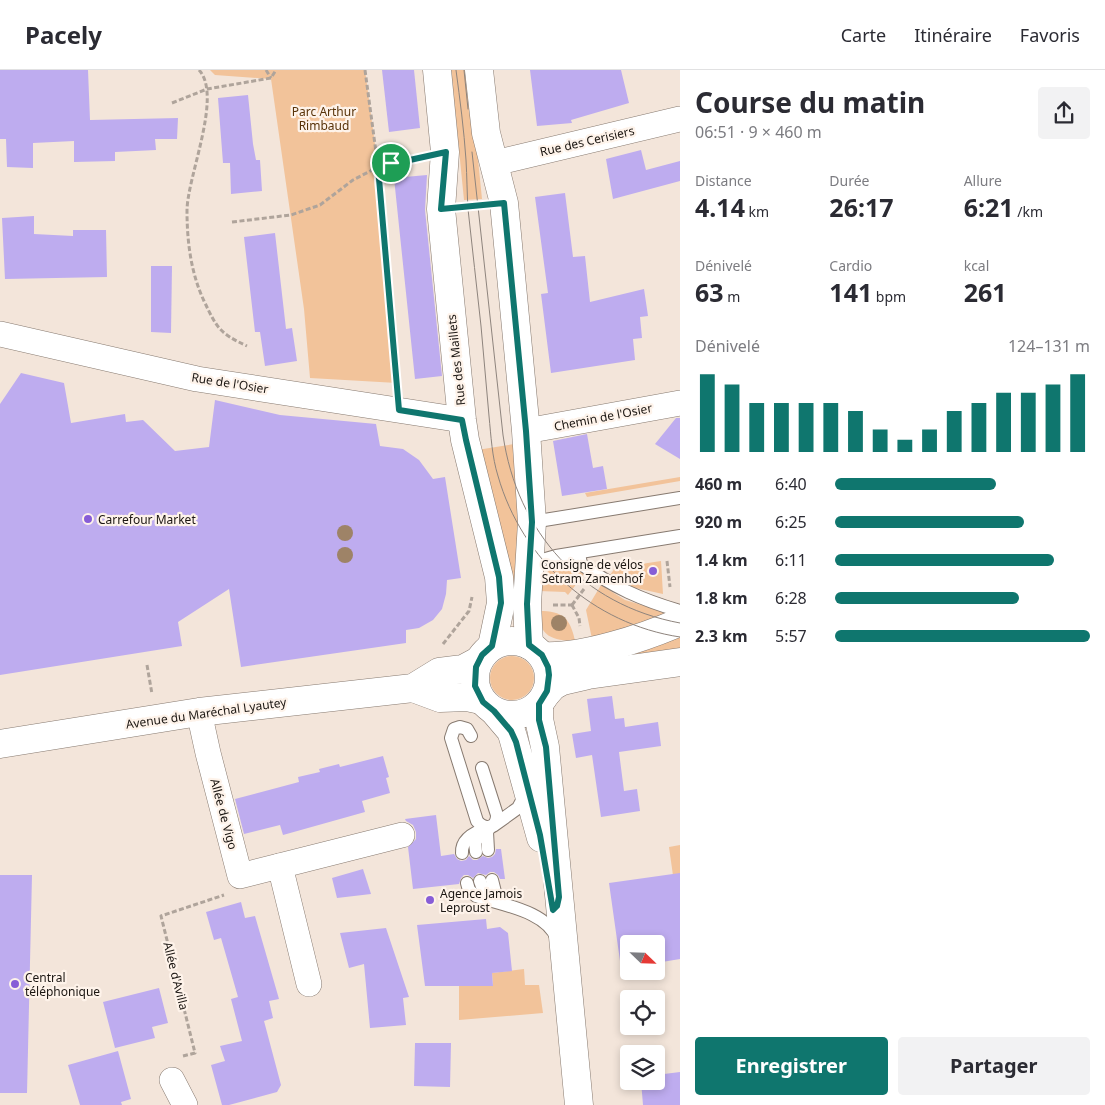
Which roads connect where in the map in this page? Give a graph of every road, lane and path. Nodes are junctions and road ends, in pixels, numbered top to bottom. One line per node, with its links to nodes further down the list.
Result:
1 (199, 70): 8 (path)
2 (266, 70): 7 (path)
3 (276, 70): 7 (path)
4 (366, 70): 13 (path)
5 (437, 70): 11 (main road, Rue des Maillets)
6 (479, 70): 12 (main road)
7 (271, 78): 8 (path)
8 (207, 89): 9 (path); 16 (path)
9 (172, 103)
10 (680, 119): 12 (street, Rue des Cerisiers)
11 (446, 152): 13 (path); 19 (main road, Rue des Maillets)
12 (495, 163): 20 (main road)
13 (378, 167): 14 (path); 18 (path)
14 (232, 222)
15 (0, 334): 18 (street, Rue de l'Osier)
16 (247, 346)
17 (680, 403): 20 (street, Chemin de l'Osier)
18 (399, 410): 19 (street, Rue de l'Osier)
19 (462, 420): 33 (main road, Rue des Maillets)
20 (526, 431): 22 (main road)
21 (680, 498): 22 (lane)
22 (532, 522): 26 (main road)
23 (680, 536): 24 (lane)
24 (579, 553): 26 (lane); 29 (lane)
25 (667, 561): 29 (path)
26 (529, 567): 31 (main road)
27 (473, 594): 32 (path)
28 (572, 605): 30 (path)
29 (677, 614): 31 (main road)
30 (579, 618)
31 (536, 650): 33 (main road); 36 (main road)
32 (438, 651)
33 (485, 654): 35 (main road, Avenue du Maréchal Lyautey); 37 (main road)
34 (680, 662): 36 (main road)
35 (413, 688): 37 (main road, Avenue du Maréchal Lyautey); 38 (main road, Avenue du Maréchal Lyautey)
36 (542, 699): 37 (main road); 50 (main road)
37 (488, 705): 42 (main road)
38 (199, 712): 40 (main road, Avenue du Maréchal Lyautey); 48 (street, Allée de Vigo)
39 (471, 736): 43 (lane)
40 (0, 744)
41 (482, 768): 43 (lane)
42 (528, 789): 43 (lane); 50 (main road)
43 (491, 827): 45 (lane); 46 (lane)
44 (402, 835): 47 (street)
45 (482, 851)
46 (462, 853)
47 (280, 866): 48 (street); 51 (street)
48 (240, 876): 53 (path, Allée d'Avilla)
49 (480, 882): 50 (lane)
50 (547, 907): 52 (main road); 52 (main road)
51 (310, 984)
52 (568, 999): 55 (main road)
53 (172, 1080): 54 (street)
54 (185, 1105)
55 (579, 1105)

